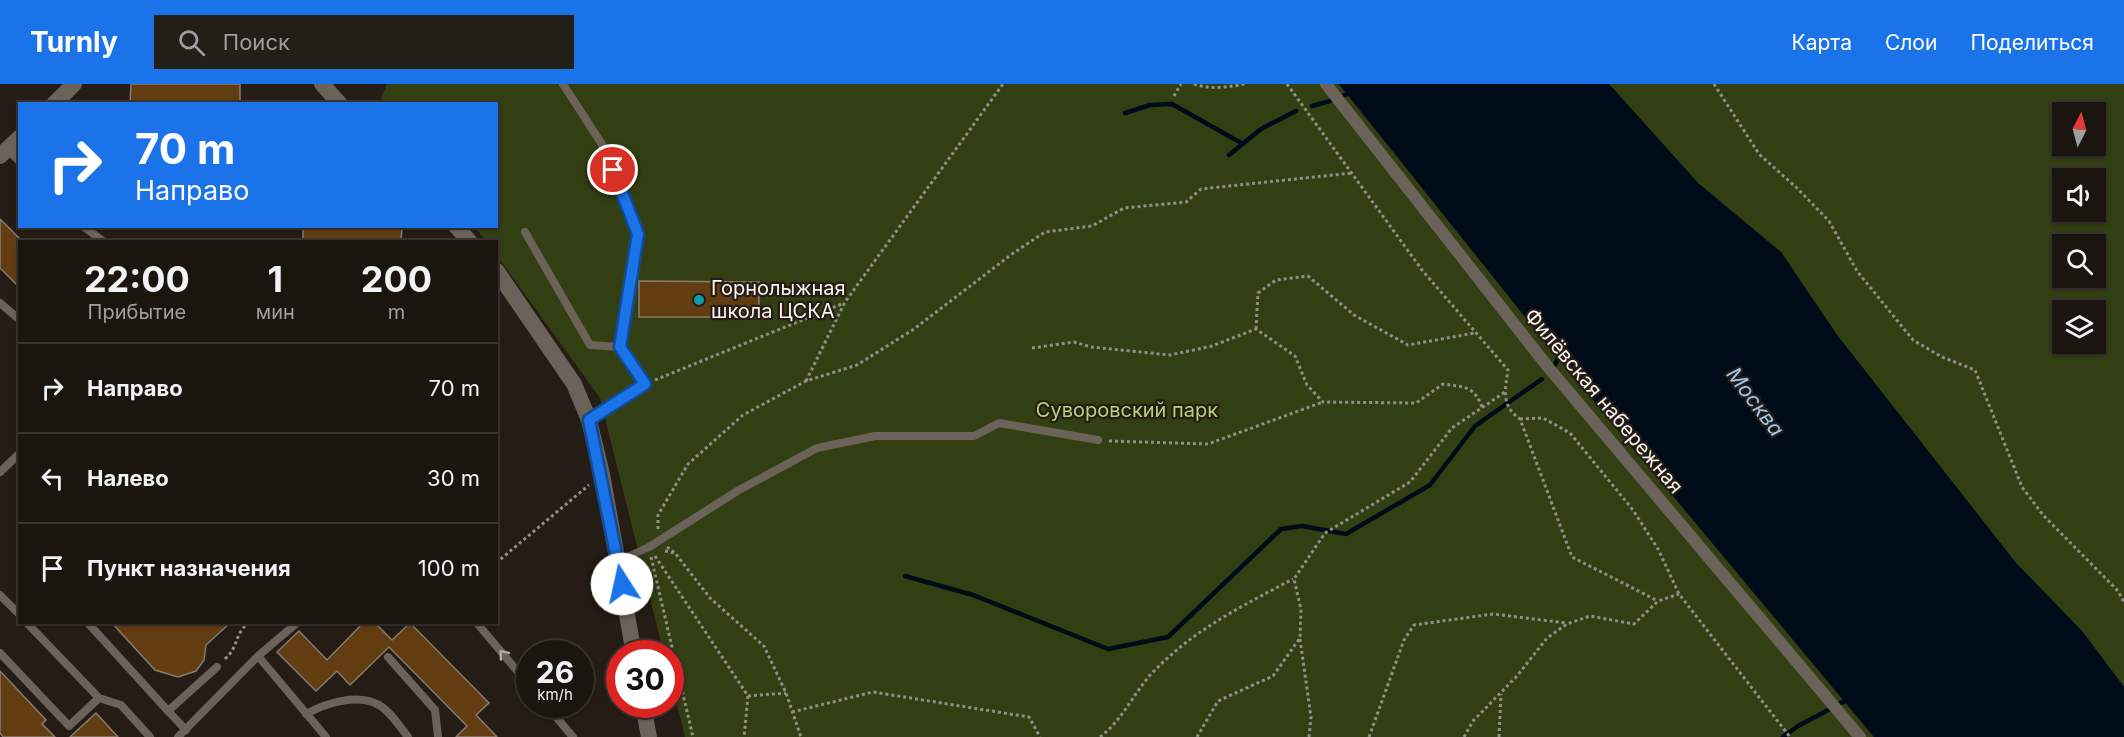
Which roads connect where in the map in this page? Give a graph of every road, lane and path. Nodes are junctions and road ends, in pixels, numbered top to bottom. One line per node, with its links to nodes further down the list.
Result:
1 (322, 84): 11 (street)
2 (563, 84): 27 (lane)
3 (1003, 84): 22 (path)
4 (1180, 84): 10 (path)
5 (1194, 84): 6 (path)
6 (1245, 84)
7 (1287, 84): 15 (path)
8 (1326, 84): 91 (street, Филёвская набережная)
9 (1714, 84): 48 (path)
10 (1174, 96)
11 (338, 102)
12 (18, 139): 13 (street)
13 (4, 152): 14 (lane)
14 (18, 161)
15 (1352, 173): 26 (path); 29 (path)
16 (85, 228): 19 (lane)
17 (458, 228): 20 (street)
18 (525, 232): 27 (lane)
19 (101, 240)
20 (468, 240)
21 (498, 273): 35 (street)
22 (845, 302): 29 (path); 30 (path)
23 (0, 303): 24 (lane)
24 (18, 318)
25 (1256, 329): 26 (path); 28 (path); 32 (path)
26 (1475, 333): 31 (path)
27 (620, 347): 30 (lane)
28 (1032, 348)
29 (806, 381): 40 (path)
30 (645, 384): 35 (lane)
31 (1505, 392): 33 (path); 34 (path)
32 (1323, 402): 33 (path); 36 (path)
33 (1482, 407): 44 (path)
34 (1520, 419): 45 (path); 47 (path)
35 (589, 420): 39 (street)
36 (1098, 440): 40 (lane)
37 (18, 455): 38 (lane)
38 (0, 472)
39 (602, 474): 42 (path); 43 (street)
40 (658, 540): 41 (lane)
41 (649, 547): 43 (lane); 63 (path); 65 (path); 80 (path)
42 (498, 561)
43 (619, 561): 57 (street)
44 (1294, 579): 56 (path); 84 (path)
45 (1679, 594): 47 (path); 90 (path)
46 (0, 595): 49 (lane)
47 (1658, 601): 55 (path)
48 (2124, 602)
49 (18, 613)
50 (28, 624): 66 (lane)
51 (89, 624): 67 (lane)
52 (247, 624): 61 (path)
53 (296, 624): 59 (lane)
54 (478, 624): 62 (lane, one-way to 54)
55 (1567, 624): 64 (path); 87 (path)
56 (1300, 638): 85 (path); 86 (path)
57 (632, 640)
58 (0, 653): 66 (lane)
59 (258, 656): 69 (lane); 72 (lane)
60 (388, 657): 77 (lane)
61 (217, 667): 67 (lane)
62 (516, 669)
63 (786, 693): 65 (path); 68 (path)
64 (1501, 693): 88 (path); 89 (path)
65 (748, 696): 81 (path)
66 (99, 698): 73 (lane)
67 (168, 711): 72 (lane)
68 (792, 712): 82 (path); 83 (path)
69 (306, 714): 75 (lane); 76 (lane)
70 (557, 718): 78 (lane)
71 (645, 718): 79 (street)
72 (186, 730): 74 (lane)
73 (150, 737)
74 (178, 737)
75 (326, 737)
76 (408, 737)
77 (438, 737)
78 (573, 737)
79 (648, 737)
80 (693, 737)
81 (744, 737)
82 (801, 737)
83 (1040, 737)
84 (1100, 737)
85 (1197, 737)
86 (1309, 737)
87 (1369, 737)
88 (1464, 737)
89 (1499, 737)
90 (1790, 737)
91 (1860, 737)

